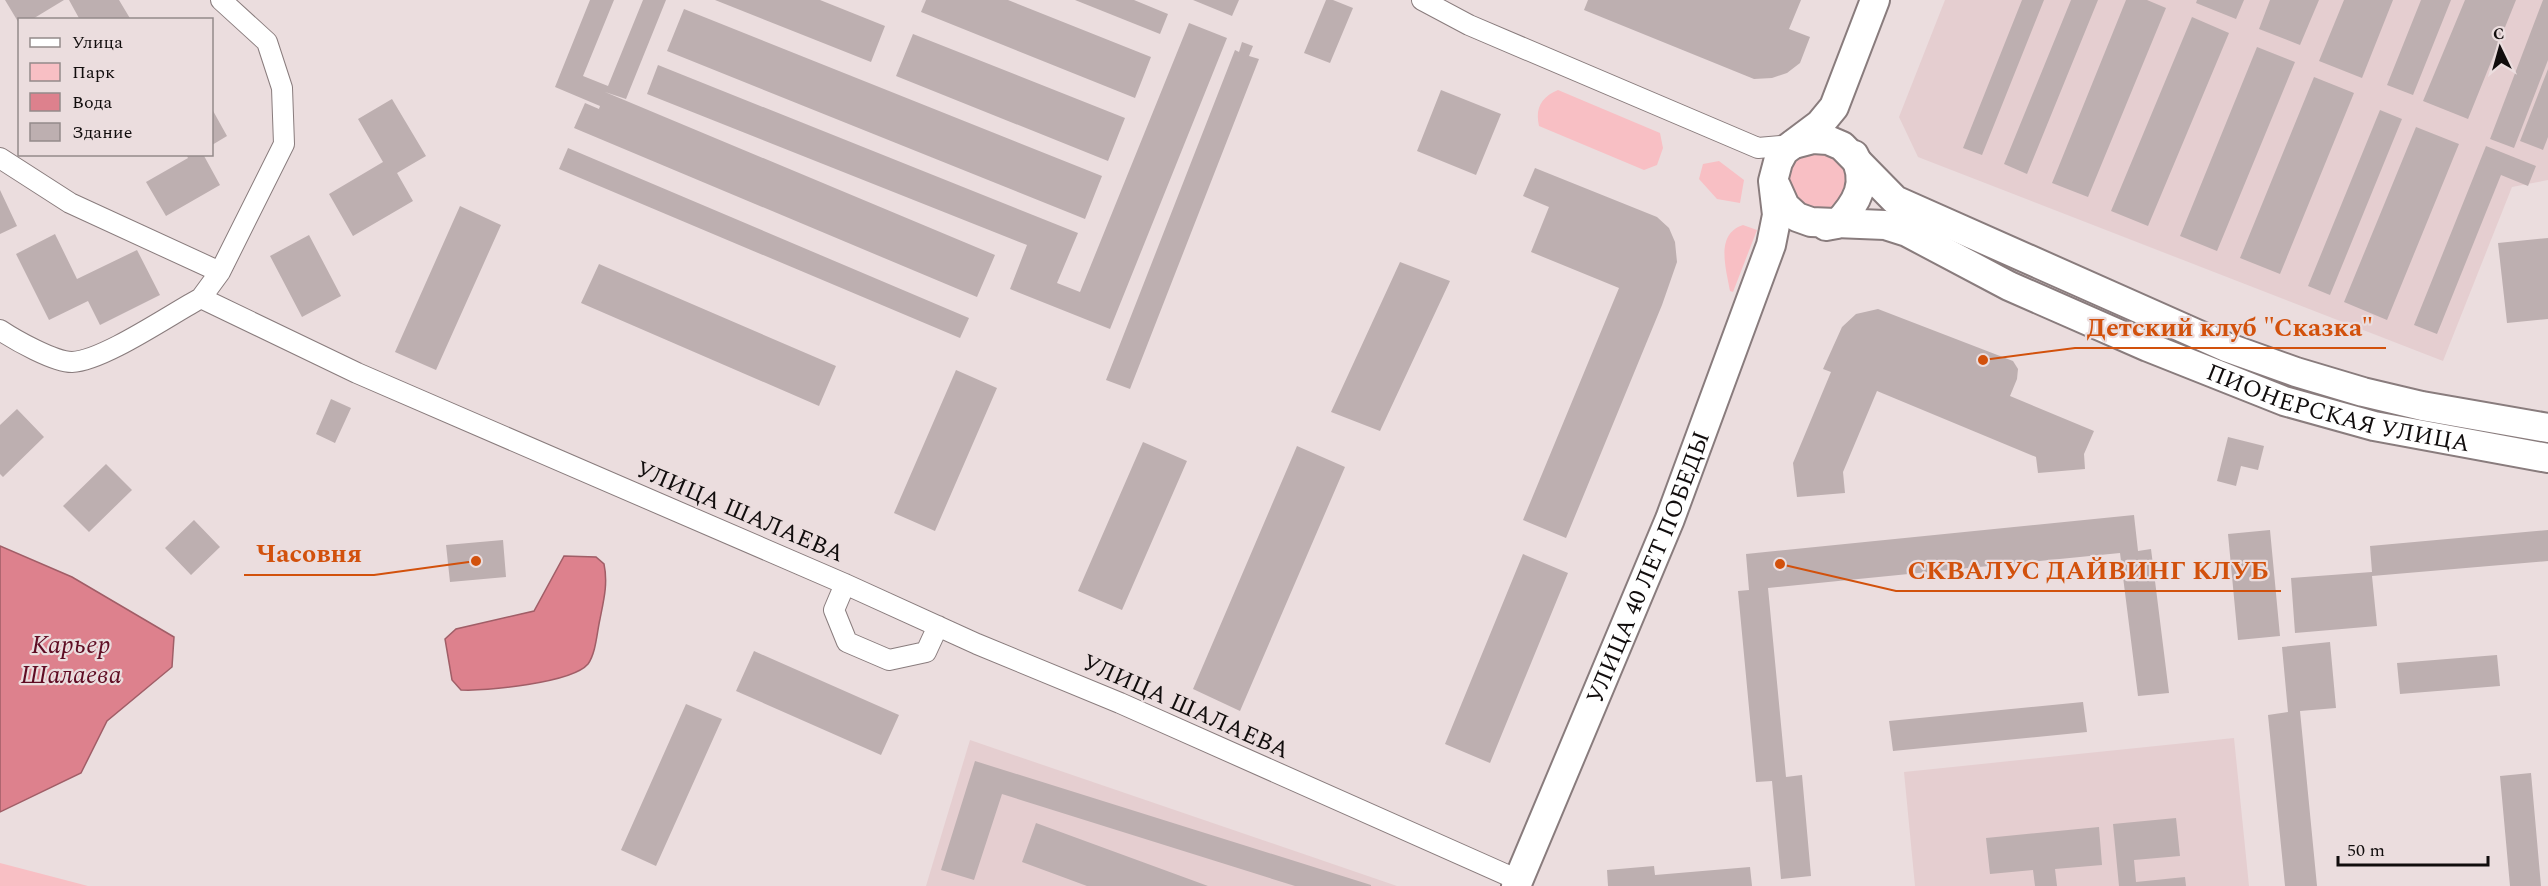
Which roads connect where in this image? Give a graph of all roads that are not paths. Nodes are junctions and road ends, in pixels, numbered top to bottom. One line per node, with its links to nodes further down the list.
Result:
1 (221, 0): 12 (street)
2 (1422, 0): 6 (street)
3 (1875, 0): 4 (main road)
4 (1833, 107): 5 (main road); 8 (main road)
5 (1792, 145): 6 (street); 8 (main road); 9 (main road)
6 (1758, 148): 9 (street)
7 (0, 158): 12 (street)
8 (1858, 162): 10 (main road); 15 (main road, ПИОНЕРСКАЯ УЛИЦА)
9 (1773, 181): 10 (main road); 11 (main road, УЛИЦА 40 ЛЕТ ПОБЕДЫ)
10 (1837, 224): 11 (main road); 16 (main road, ПИОНЕРСКАЯ УЛИЦА)
11 (1771, 245): 19 (main road, УЛИЦА 40 ЛЕТ ПОБЕДЫ)
12 (220, 272): 13 (street)
13 (201, 298): 14 (street); 17 (street, УЛИЦА ШАЛАЕВА)
14 (0, 330)
15 (2548, 428)
16 (2548, 458)
17 (845, 584): 18 (street, УЛИЦА ШАЛАЕВА); 18 (street)
18 (938, 626): 19 (street, УЛИЦА ШАЛАЕВА)
19 (1517, 883)

